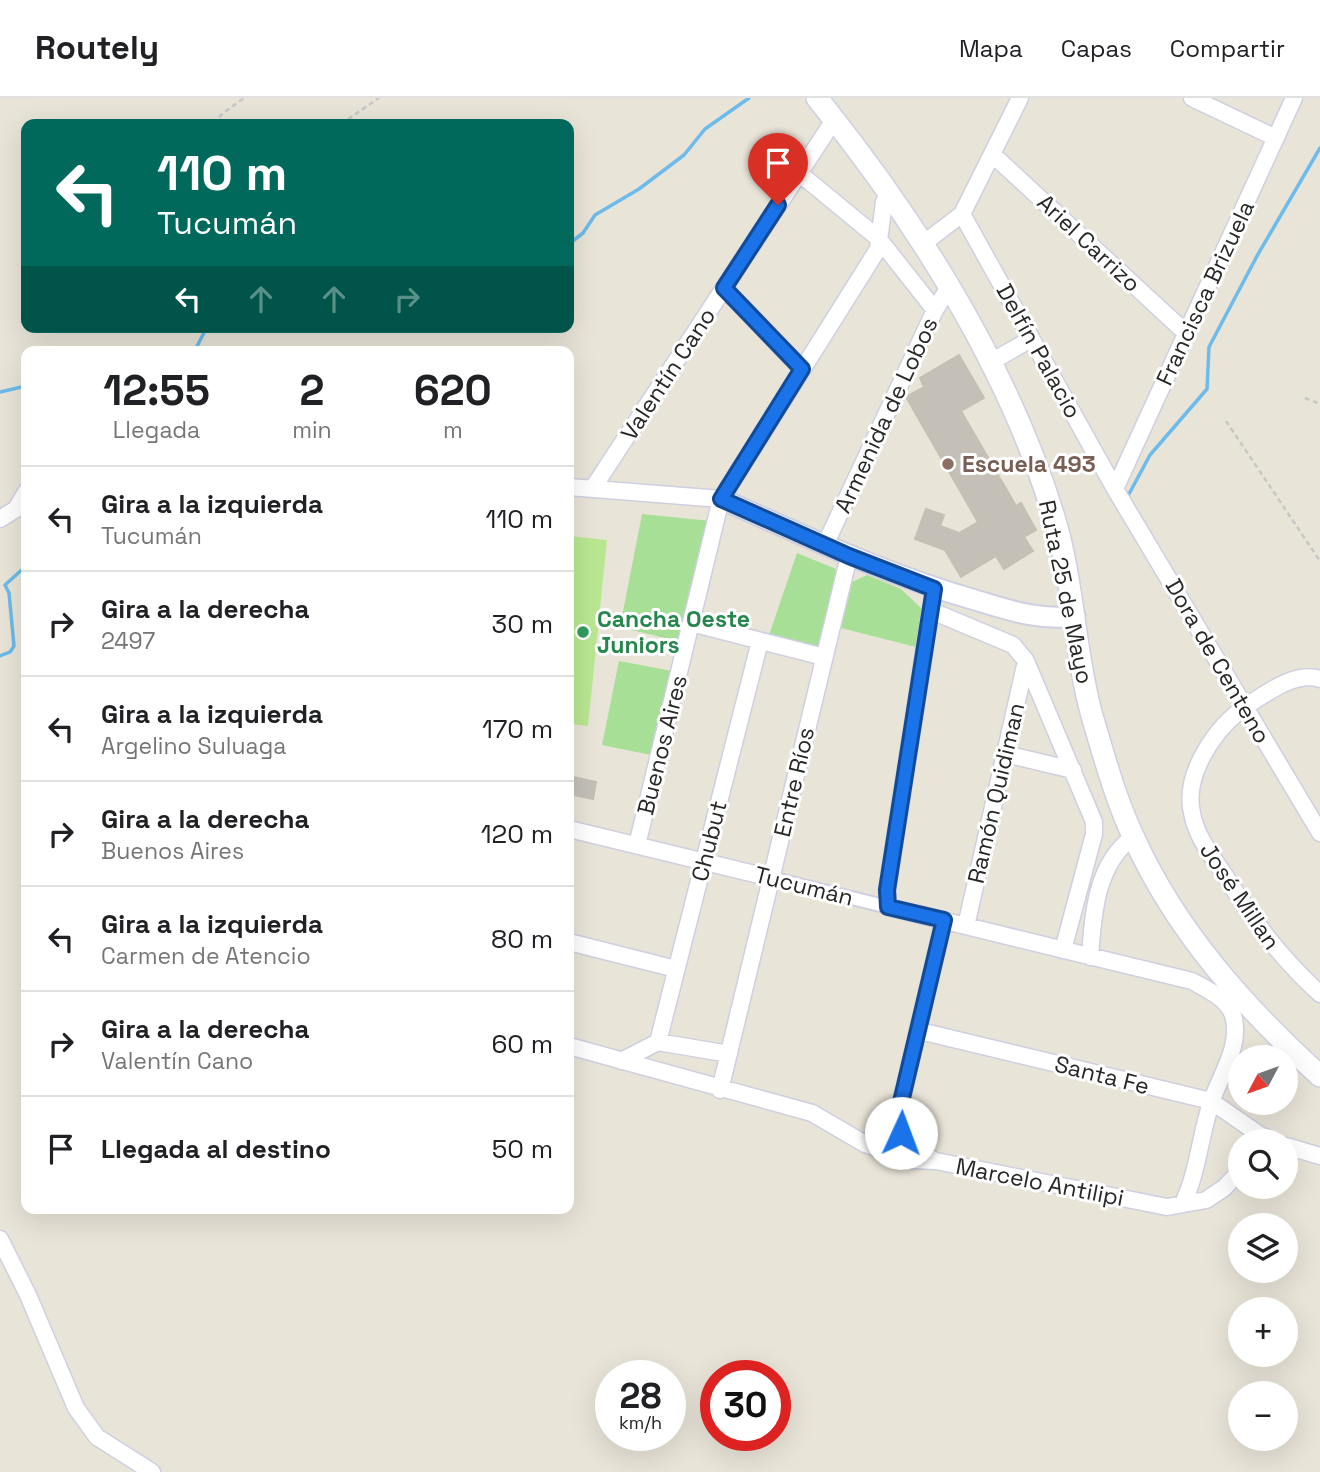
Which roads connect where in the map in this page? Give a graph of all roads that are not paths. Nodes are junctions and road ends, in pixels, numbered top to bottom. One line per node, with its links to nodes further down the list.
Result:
1 (817, 98): 5 (main road, Ruta 25 de Mayo)
2 (1020, 98): 7 (street)
3 (1192, 98): 6 (street)
4 (1294, 98): 6 (street, Francisca Brizuela)
5 (834, 120): 8 (street, Valentín Cano); 9 (main road, Ruta 25 de Mayo)
6 (1276, 138): 16 (street, Francisca Brizuela)
7 (992, 154): 10 (street); 16 (street, Ariel Carrizo)
8 (800, 173): 11 (street); 14 (street, Valentín Cano)
9 (889, 192): 11 (street, Buenos Aires); 12 (main road, Ruta 25 de Mayo)
10 (962, 214): 12 (street); 17 (street, Delfín Palacio)
11 (878, 238): 15 (street); 19 (street, Buenos Aires)
12 (925, 243): 13 (main road, Ruta 25 de Mayo)
13 (949, 287): 15 (street, Armenida de Lobos); 18 (main road, Ruta 25 de Mayo)
14 (724, 288): 19 (street); 21 (street, Valentín Cano)
15 (935, 310): 26 (street, Armenida de Lobos)
16 (1186, 333): 22 (street, Francisca Brizuela)
17 (1031, 339): 18 (street); 22 (street, Delfín Palacio)
18 (989, 363): 30 (main road, Ruta 25 de Mayo)
19 (802, 369): 23 (street, Buenos Aires)
20 (574, 487): 21 (street)
21 (593, 488): 23 (street)
22 (1115, 489): 36 (street, Dora de Centeno)
23 (721, 499): 26 (street); 31 (street, Buenos Aires)
24 (21, 502): 25 (street)
25 (0, 519)
26 (825, 545): 27 (street)
27 (849, 556): 28 (street); 33 (street, Entre Ríos)
28 (934, 589): 29 (street); 30 (street)
29 (932, 611): 34 (street); 45 (street)
30 (1075, 616): 41 (main road, Ruta 25 de Mayo)
31 (691, 623): 32 (street); 42 (street, Buenos Aires)
32 (760, 641): 33 (street); 43 (street, Chubut)
33 (824, 657): 44 (street, Entre Ríos)
34 (1026, 661): 37 (street, Ramón Quidiman); 38 (street)
35 (1320, 679): 36 (street)
36 (1245, 707): 40 (street, Dora de Centeno); 52 (street, José Millan)
37 (1005, 754): 38 (street); 47 (street, Ramón Quidiman)
38 (1073, 770): 49 (street)
39 (574, 830): 42 (street, Tucumán)
40 (1320, 833)
41 (1133, 837): 50 (street); 58 (main road, Ruta 25 de Mayo)
42 (638, 845): 43 (street, Tucumán)
43 (704, 861): 44 (street, Tucumán); 51 (street, Chubut)
44 (771, 877): 45 (street, Tucumán); 56 (street, Entre Ríos)
45 (888, 907): 46 (street, Tucumán)
46 (944, 920): 47 (street, Tucumán); 53 (street)
47 (966, 926): 49 (street, Tucumán)
48 (574, 943): 51 (street)
49 (1063, 950): 50 (street, Tucumán)
50 (1090, 957): 60 (street, Tucumán)
51 (676, 970): 54 (street, Chubut)
52 (1318, 987)
53 (920, 1031): 60 (street, Santa Fe); 64 (street)
54 (657, 1042): 56 (street); 57 (street)
55 (574, 1047): 57 (street, Marcelo Antilipi)
56 (729, 1054): 59 (street, Entre Ríos)
57 (621, 1061): 59 (street, Marcelo Antilipi)
58 (1320, 1076)
59 (720, 1090): 64 (street, Marcelo Antilipi)
60 (1211, 1101): 61 (street, Santa Fe); 66 (street)
61 (1251, 1129)
62 (1298, 1150): 63 (street)
63 (1320, 1156)
64 (936, 1161): 66 (street, Marcelo Antilipi)
65 (1228, 1184): 66 (street, Marcelo Antilipi)
66 (1182, 1203)
67 (0, 1239): 68 (street)
68 (152, 1472)

